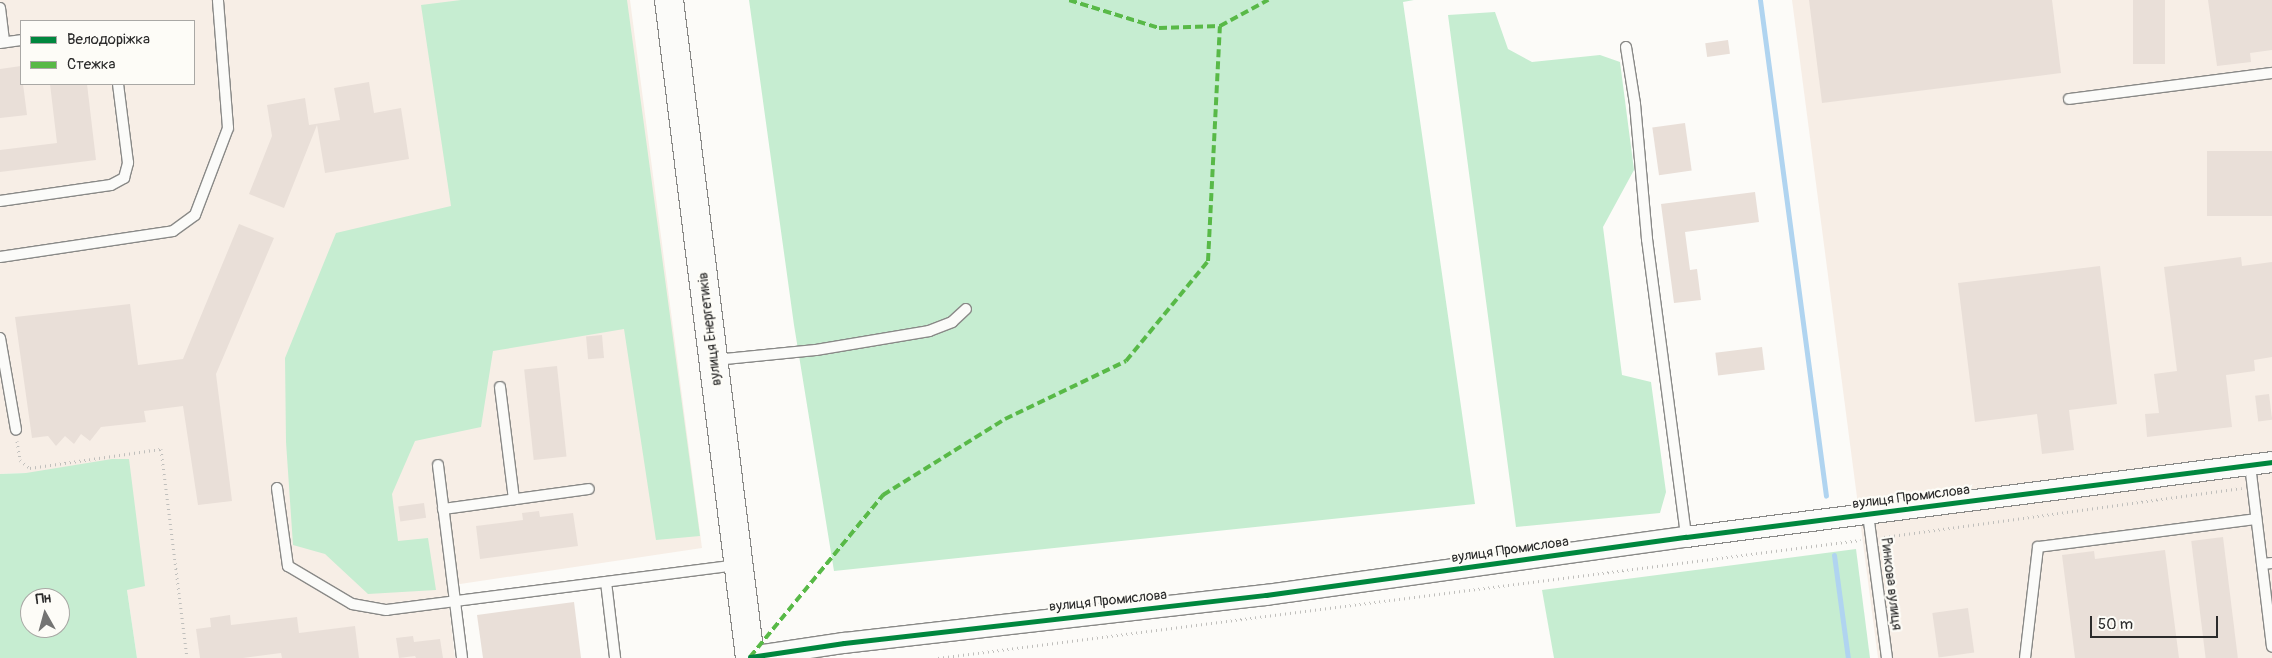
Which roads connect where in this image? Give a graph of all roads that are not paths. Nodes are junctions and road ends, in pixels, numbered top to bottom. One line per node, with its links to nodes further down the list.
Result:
1 (218, 0): 11 (lane)
2 (669, 0): 14 (main road, вулиця Енергетиків)
3 (0, 8): 5 (lane)
4 (20, 40): 5 (lane)
5 (2, 42)
6 (1626, 47): 26 (lane)
7 (2272, 73): 9 (lane)
8 (118, 85): 10 (lane)
9 (2069, 100)
10 (0, 201)
11 (0, 257)
12 (966, 309): 14 (lane)
13 (0, 338): 16 (lane)
14 (714, 360): 28 (main road, вулиця Енергетиків)
15 (500, 387): 22 (lane)
16 (16, 430)
17 (2272, 462): 19 (street, вулиця Промислова)
18 (438, 465): 23 (lane)
19 (2250, 465): 24 (street, вулиця Промислова); 25 (lane)
20 (277, 488): 30 (lane)
21 (589, 489): 22 (lane)
22 (514, 499): 23 (lane)
23 (443, 509): 30 (lane)
24 (1868, 514): 26 (street, вулиця Промислова); 35 (lane, Ринкова вулиця)
25 (2256, 520): 27 (lane); 36 (lane)
26 (1686, 537): 34 (street, вулиця Промислова)
27 (2267, 563): 31 (lane)
28 (738, 565): 29 (lane); 34 (main road, вулиця Енергетиків)
29 (606, 582): 30 (lane); 33 (lane)
30 (455, 601): 32 (lane)
31 (2272, 647)
32 (462, 658)
33 (615, 658)
34 (747, 658)
35 (1887, 658)
36 (2025, 658)

